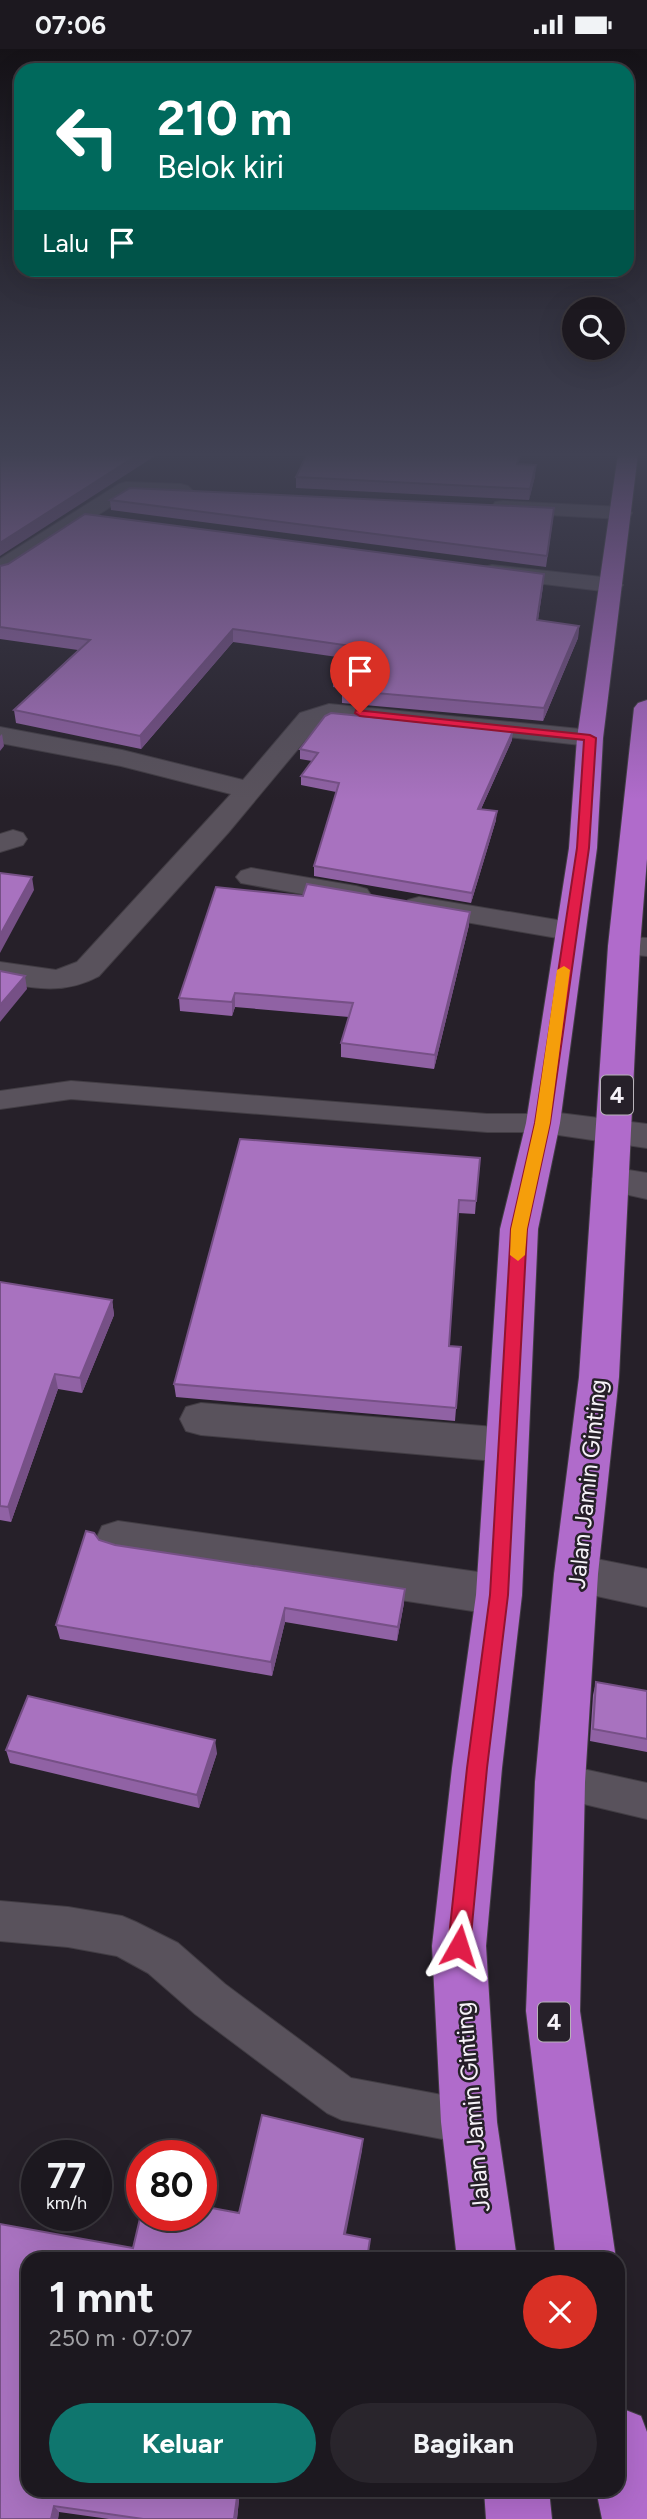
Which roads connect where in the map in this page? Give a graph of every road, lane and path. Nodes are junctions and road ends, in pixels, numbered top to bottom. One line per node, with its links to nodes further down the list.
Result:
1 (613, 569): 3 (highway, Jalan Jamin Ginting)
2 (474, 570): 3 (street)
3 (611, 585): 6 (highway, Jalan Jamin Ginting)
4 (647, 711): 7 (highway, Jalan Jamin Ginting / 4)
5 (0, 735): 8 (street)
6 (590, 738): 8 (street); 10 (highway, Jalan Jamin Ginting)
7 (644, 769): 11 (highway, Jalan Jamin Ginting / 4)
8 (249, 790): 12 (street)
9 (251, 877): 10 (street)
10 (569, 932): 14 (highway, Jalan Jamin Ginting)
11 (636, 947): 15 (highway, Jalan Jamin Ginting / 4)
12 (0, 972)
13 (0, 1100): 14 (lane)
14 (543, 1123): 15 (street); 18 (highway, Jalan Jamin Ginting)
15 (631, 1134): 16 (highway, Jalan Jamin Ginting / 4)
16 (628, 1183): 20 (highway, Jalan Jamin Ginting / 4)
17 (201, 1419): 18 (street)
18 (507, 1445): 22 (highway, Jalan Jamin Ginting)
19 (118, 1539): 22 (street)
20 (576, 1574): 21 (street); 23 (highway, Jalan Jamin Ginting / 4)
21 (647, 1588)
22 (499, 1595): 26 (highway, Jalan Jamin Ginting)
23 (560, 1782): 24 (lane); 28 (highway, Jalan Jamin Ginting / 4)
24 (647, 1801)
25 (0, 1921): 26 (lane)
26 (470, 2122): 27 (highway, Jalan Jamin Ginting)
27 (486, 2252)
28 (585, 2252)
29 (625, 2472): 32 (highway)
30 (517, 2497): 31 (highway)
31 (519, 2519)
32 (635, 2519)

